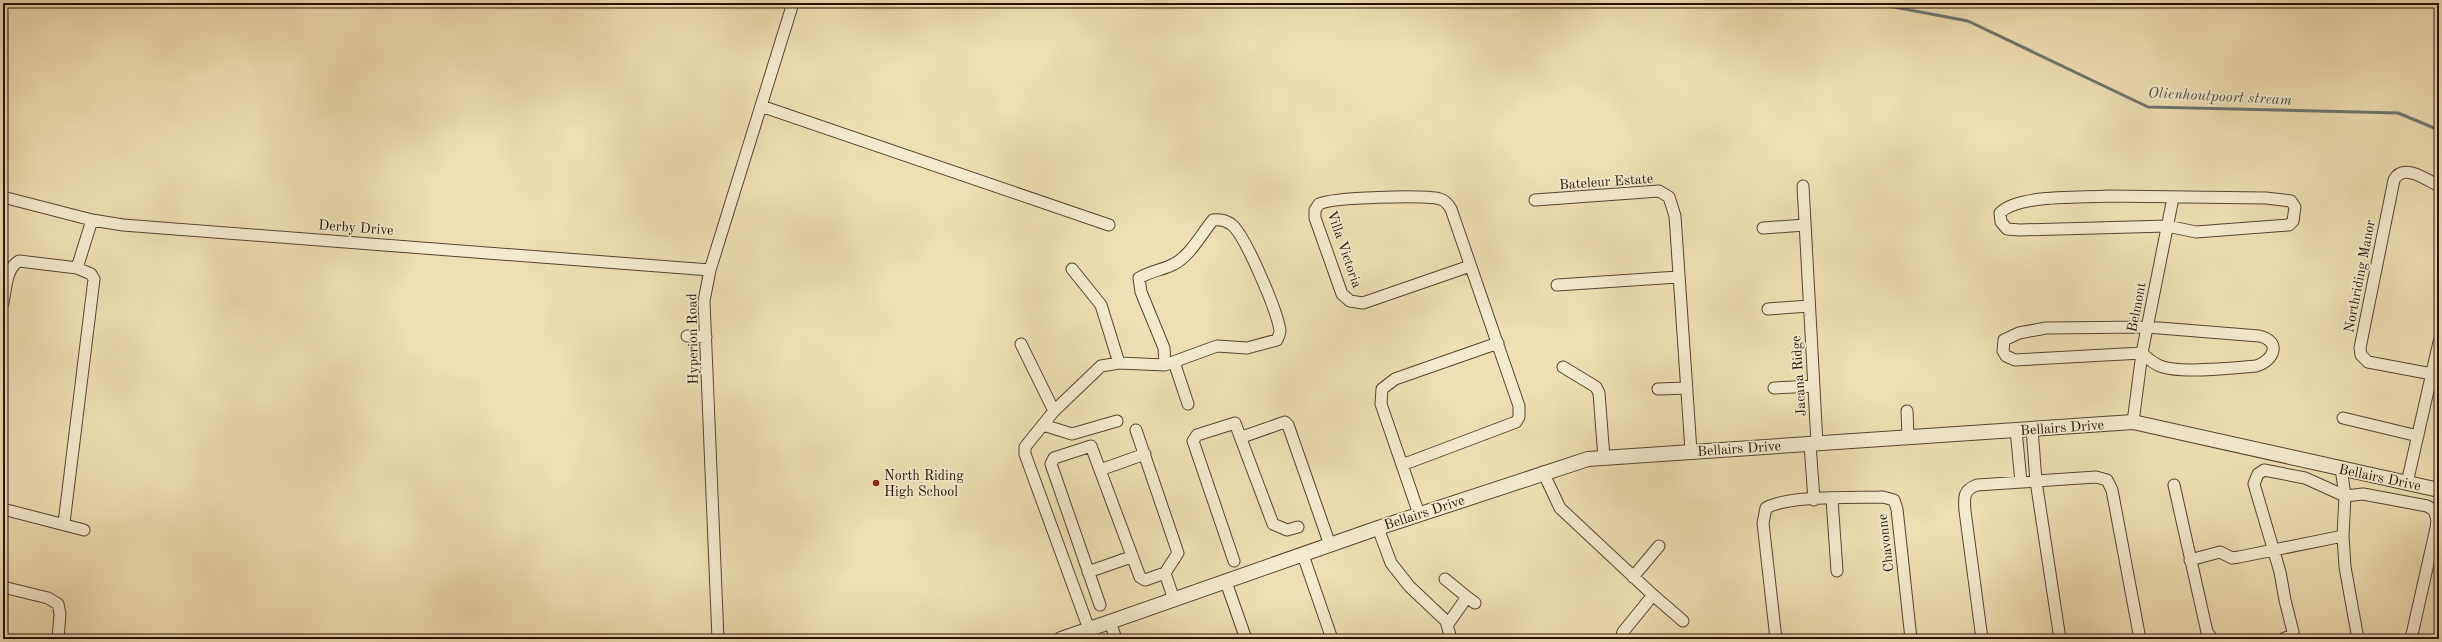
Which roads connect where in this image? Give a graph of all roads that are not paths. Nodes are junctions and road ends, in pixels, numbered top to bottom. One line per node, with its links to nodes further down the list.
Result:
1 (793, 3): 2 (street, Hyperion Road)
2 (761, 106): 9 (street); 16 (street, Hyperion Road)
3 (1802, 186): 10 (street, Jacana Ridge)
4 (2439, 186): 32 (street, Northriding Manor)
5 (3, 197): 8 (street, Derby Drive)
6 (2172, 198): 11 (street, Belmont); 11 (street); 11 (street)
7 (1535, 200): 17 (street, Bateleur Estate)
8 (92, 220): 14 (street); 16 (street, Derby Drive)
9 (1109, 225)
10 (1805, 226): 12 (street); 20 (street, Jacana Ridge)
11 (2167, 226): 22 (street, Belmont)
12 (1763, 228)
13 (1470, 266): 13 (street, Villa Victoria); 26 (street, Villa Victoria)
14 (77, 268): 19 (street); 68 (street)
15 (1072, 269): 29 (street)
16 (710, 270): 24 (street, Hyperion Road)
17 (1678, 277): 18 (street); 34 (street, Bateleur Estate)
18 (1557, 285)
19 (3, 303)
20 (1808, 306): 21 (street); 33 (street, Jacana Ridge)
21 (1768, 308)
22 (2147, 327): 28 (street, Belmont); 28 (street); 28 (street)
23 (687, 336): 24 (street)
24 (706, 337): 95 (street, Hyperion Road)
25 (2439, 342): 32 (street)
26 (1498, 343): 54 (street, Villa Victoria); 54 (street)
27 (1021, 344): 38 (street)
28 (2142, 353): 42 (street, Belmont)
29 (1119, 363): 30 (street); 38 (street)
30 (1170, 364): 30 (street); 37 (street)
31 (1564, 367): 53 (street)
32 (2432, 374): 47 (street)
33 (1814, 386): 35 (street); 50 (street, Jacana Ridge)
34 (1687, 388): 36 (street); 51 (street, Bateleur Estate)
35 (1774, 388)
36 (1658, 389)
37 (1188, 404)
38 (1054, 411): 43 (street)
39 (1907, 411): 49 (street)
40 (2343, 418): 47 (street)
41 (1117, 421): 43 (street)
42 (2133, 422): 44 (street, Bellairs Drive); 55 (street, Bellairs Drive)
43 (1043, 426): 93 (street)
44 (2032, 429): 46 (street, Bellairs Drive); 58 (street)
45 (1136, 430): 52 (street)
46 (2016, 430): 49 (street, Bellairs Drive); 59 (street)
47 (2418, 436): 60 (street)
48 (1242, 437): 69 (street); 73 (street); 79 (street)
49 (1908, 437): 50 (street, Bellairs Drive)
50 (1813, 444): 51 (street, Bellairs Drive); 65 (street)
51 (1691, 451): 53 (street, Bellairs Drive)
52 (1145, 454): 56 (street); 82 (street)
53 (1604, 458): 57 (street, Bellairs Drive)
54 (1402, 465): 67 (street)
55 (2341, 468): 60 (street, Bellairs Drive); 63 (street)
56 (1100, 470): 77 (street); 81 (street)
57 (1543, 472): 67 (street, Bellairs Drive); 83 (street)
58 (2036, 481): 59 (street); 105 (street); 106 (street)
59 (2021, 482): 104 (street)
60 (2407, 483): 62 (street, Bellairs Drive)
61 (2174, 485): 78 (street)
62 (2439, 490)
63 (2345, 496): 72 (street); 75 (street); 110 (street)
64 (1832, 499): 65 (street, Chavonne); 80 (street); 103 (street, Chavonne)
65 (1814, 500): 102 (street, Chavonne)
66 (3, 509): 68 (street)
67 (1419, 514): 70 (street, Bellairs Drive)
68 (64, 523): 71 (street)
69 (1298, 527)
70 (1378, 528): 73 (street, Bellairs Drive); 92 (street)
71 (84, 530)
72 (2343, 536): 75 (street); 109 (street)
73 (1330, 545): 76 (street, Bellairs Drive)
74 (1659, 546): 83 (street)
75 (2273, 549): 78 (street); 108 (street)
76 (1303, 555): 85 (street, Bellairs Drive); 99 (street)
77 (1131, 557): 81 (street); 82 (street)
78 (2190, 560): 107 (street)
79 (1234, 561)
80 (1837, 571)
81 (1088, 572): 89 (street)
82 (1165, 573): 88 (street)
83 (1633, 577): 87 (street)
84 (1446, 579): 92 (street)
85 (1226, 582): 88 (street, Bellairs Drive); 98 (street)
86 (3, 587): 94 (street)
87 (1653, 595): 90 (street); 101 (street)
88 (1174, 600): 91 (street, Bellairs Drive)
89 (1100, 605)
90 (1683, 621)
91 (1110, 622): 93 (street, Bellairs Drive); 97 (street)
92 (1448, 624): 100 (street)
93 (1089, 629): 96 (street, Bellairs Drive)
94 (58, 639)
95 (718, 639)
96 (1061, 639)
97 (1116, 639)
98 (1246, 639)
99 (1332, 639)
100 (1452, 639)
101 (1620, 639)
102 (1776, 639)
103 (1912, 639)
104 (1982, 639)
105 (2060, 639)
106 (2140, 639)
107 (2212, 639)
108 (2283, 639)
109 (2358, 639)
110 (2411, 639)

